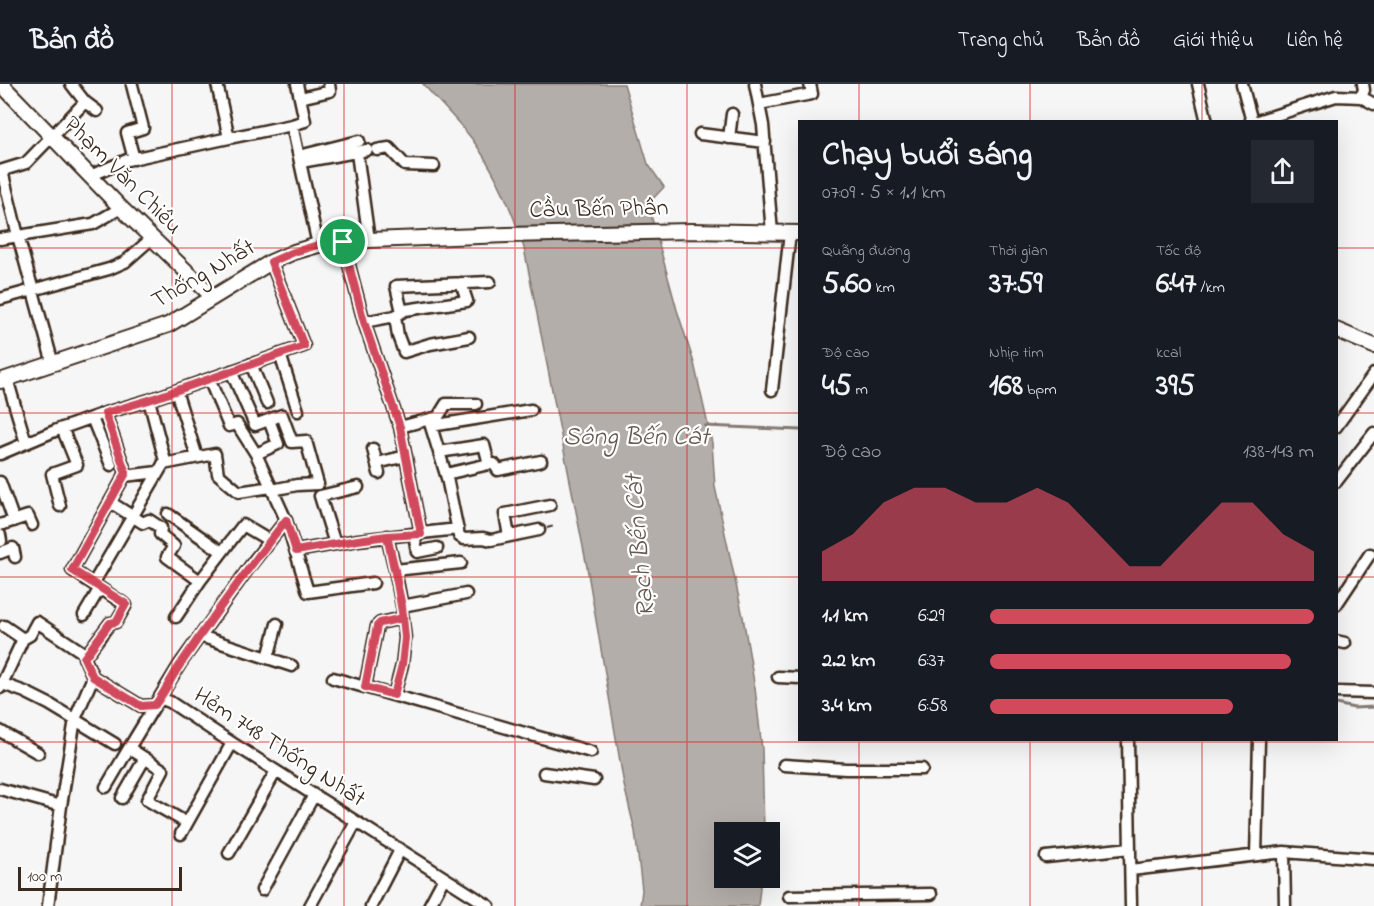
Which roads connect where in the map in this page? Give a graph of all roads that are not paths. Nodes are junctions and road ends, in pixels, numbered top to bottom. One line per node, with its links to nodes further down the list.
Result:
1 (1, 84): 24 (main road, Phạm Văn Chiêu)
2 (71, 84): 14 (street)
3 (217, 84): 25 (street)
4 (297, 84): 13 (street)
5 (329, 84): 13 (street)
6 (755, 84): 15 (street)
7 (1198, 84): 19 (street)
8 (1242, 84): 20 (street)
9 (1363, 84): 12 (street)
10 (132, 85): 30 (street)
11 (811, 89): 15 (street)
12 (1361, 97): 16 (street); 21 (street)
13 (300, 98): 22 (street)
14 (85, 102): 17 (street); 24 (street)
15 (759, 104): 28 (street)
16 (1374, 104)
17 (97, 111)
18 (732, 114): 26 (street)
19 (1207, 120)
20 (1252, 120)
21 (1259, 120)
22 (292, 126): 25 (street); 31 (street)
23 (700, 134): 26 (street)
24 (51, 137): 33 (street); 34 (main road, Phạm Văn Chiêu)
25 (229, 138): 30 (street)
26 (729, 138): 28 (street)
27 (359, 141): 31 (street)
28 (765, 142): 36 (street)
29 (367, 151): 31 (street); 32 (street); 42 (street)
30 (134, 159): 34 (street)
31 (300, 159): 44 (street)
32 (434, 166)
33 (1, 171): 39 (street)
34 (90, 176): 35 (main road, Phạm Văn Chiêu)
35 (121, 208): 39 (street); 40 (main road, Phạm Văn Chiêu)
36 (772, 233): 37 (main road, Cầu Bến Phân); 38 (main road, Cầu Bến Phân)
37 (795, 233): 63 (street)
38 (507, 235): 42 (main road, Thống Nhất)
39 (18, 236): 41 (street); 48 (street)
40 (152, 238): 48 (street); 49 (main road, Phạm Văn Chiêu)
41 (0, 239)
42 (369, 240): 43 (main road, Thống Nhất)
43 (343, 242): 44 (main road, Thống Nhất); 52 (street)
44 (318, 245): 45 (main road, Thống Nhất)
45 (271, 262): 49 (main road, Thống Nhất); 56 (street)
46 (490, 282): 47 (street)
47 (461, 283): 51 (street); 51 (street)
48 (33, 290): 50 (street); 57 (street)
49 (213, 297): 57 (main road, Thống Nhất)
50 (0, 299)
51 (399, 314): 52 (street); 54 (street)
52 (364, 322): 75 (street)
53 (1338, 331): 55 (main road)
54 (469, 338)
55 (1374, 346)
56 (280, 354): 58 (street); 69 (street)
57 (52, 364): 62 (main road, Thống Nhất)
58 (251, 364): 59 (street); 66 (street)
59 (231, 371): 61 (street); 72 (street)
60 (1374, 374): 74 (street)
61 (209, 379): 64 (street); 82 (street)
62 (3, 380): 78 (street)
63 (772, 390)
64 (176, 391): 65 (street); 84 (street)
65 (149, 400): 70 (street); 88 (street)
66 (267, 404)
67 (476, 404): 73 (street)
68 (531, 410): 73 (street)
69 (298, 411)
70 (105, 413): 71 (street); 90 (street)
71 (92, 418): 76 (street); 87 (street)
72 (269, 420): 82 (street); 93 (street)
73 (430, 423): 75 (street); 80 (street)
74 (1338, 424)
75 (400, 427): 83 (street)
76 (62, 428): 78 (street); 97 (street)
77 (1374, 433): 91 (street)
78 (26, 443): 81 (street)
79 (373, 449): 83 (street)
80 (439, 452): 86 (street); 89 (street)
81 (0, 454)
82 (256, 454): 93 (street)
83 (405, 456): 106 (street)
84 (197, 457): 88 (street); 93 (street)
85 (541, 461): 86 (street)
86 (489, 464): 89 (street)
87 (111, 465)
88 (161, 468): 90 (street); 99 (street)
89 (446, 474): 104 (street)
90 (124, 476): 95 (street)
91 (1338, 479)
92 (0, 482): 101 (street)
93 (272, 488): 100 (street)
94 (358, 488): 112 (street)
95 (110, 502): 99 (street); 123 (street)
96 (550, 505): 109 (street)
97 (60, 506)
98 (168, 514): 115 (street)
99 (132, 516): 121 (street); 123 (street)
100 (286, 520): 111 (street); 114 (street)
101 (14, 521): 102 (street); 103 (street)
102 (0, 525)
103 (32, 525)
104 (458, 529): 106 (street); 109 (street)
105 (539, 530): 109 (street)
106 (417, 534): 108 (street); 113 (street)
107 (0, 535): 110 (street)
108 (387, 536): 112 (street); 120 (street)
109 (509, 536)
110 (0, 541)
111 (270, 541): 115 (street); 132 (street)
112 (334, 544): 114 (street)
113 (437, 548)
114 (296, 551): 122 (street)
115 (222, 552): 121 (street)
116 (0, 553): 118 (street)
117 (1370, 554): 125 (street)
118 (15, 556)
119 (461, 563): 120 (street)
120 (395, 570): 126 (street)
121 (200, 581): 128 (street)
122 (373, 583)
123 (96, 586): 127 (street); 134 (street)
124 (466, 594): 126 (street)
125 (1338, 602)
126 (402, 606): 129 (street)
127 (84, 615)
128 (176, 617)
129 (403, 618): 142 (street); 145 (street)
130 (277, 624): 135 (street)
131 (4, 626): 133 (street)
132 (200, 636): 135 (street); 146 (street)
133 (23, 639): 134 (street); 141 (street)
134 (84, 658): 137 (street)
135 (268, 658): 136 (street)
136 (292, 666)
137 (93, 677): 146 (street, Hẻm 748 Thống Nhất); 147 (street)
138 (778, 677): 140 (street)
139 (333, 678): 142 (street)
140 (798, 678)
141 (1, 685): 147 (street)
142 (365, 687): 145 (street)
143 (1338, 692): 144 (street)
144 (1374, 693)
145 (394, 695): 154 (street)
146 (157, 701): 151 (street, Hẻm 748 Thống Nhất); 153 (street)
147 (75, 719): 152 (street); 166 (street)
148 (0, 731): 155 (street)
149 (1128, 741): 170 (street)
150 (1259, 741): 174 (street)
151 (232, 743): 159 (street, Hẻm 748 Thống Nhất); 168 (street)
152 (115, 744)
153 (129, 748): 156 (street); 162 (street)
154 (591, 752)
155 (39, 753)
156 (145, 759): 165 (street); 168 (street)
157 (784, 765): 158 (street)
158 (922, 769)
159 (276, 771): 164 (street, Hẻm 748 Thống Nhất); 173 (street)
160 (544, 773): 161 (street)
161 (594, 780)
162 (106, 787)
163 (0, 789): 166 (street)
164 (314, 795): 167 (street, Hẻm 748 Thống Nhất); 179 (street)
165 (122, 798)
166 (61, 806): 182 (street)
167 (356, 822): 171 (street, Hẻm 748 Thống Nhất); 183 (street)
168 (187, 823): 169 (street)
169 (181, 834)
170 (1130, 848): 175 (street); 177 (street)
171 (400, 850): 178 (street, Hẻm 748 Thống Nhất); 184 (street)
172 (1284, 852): 174 (street); 176 (street); 188 (street)
173 (229, 854)
174 (1256, 855): 177 (street)
175 (1046, 857)
176 (1374, 859)
177 (1131, 870): 187 (street)
178 (444, 878): 185 (street); 186 (street, Hẻm 748 Thống Nhất)
179 (262, 890)
180 (931, 894): 181 (street)
181 (789, 896)
182 (48, 906)
183 (310, 906)
184 (372, 906)
185 (429, 906)
186 (489, 906)
187 (1131, 906)
188 (1285, 906)

